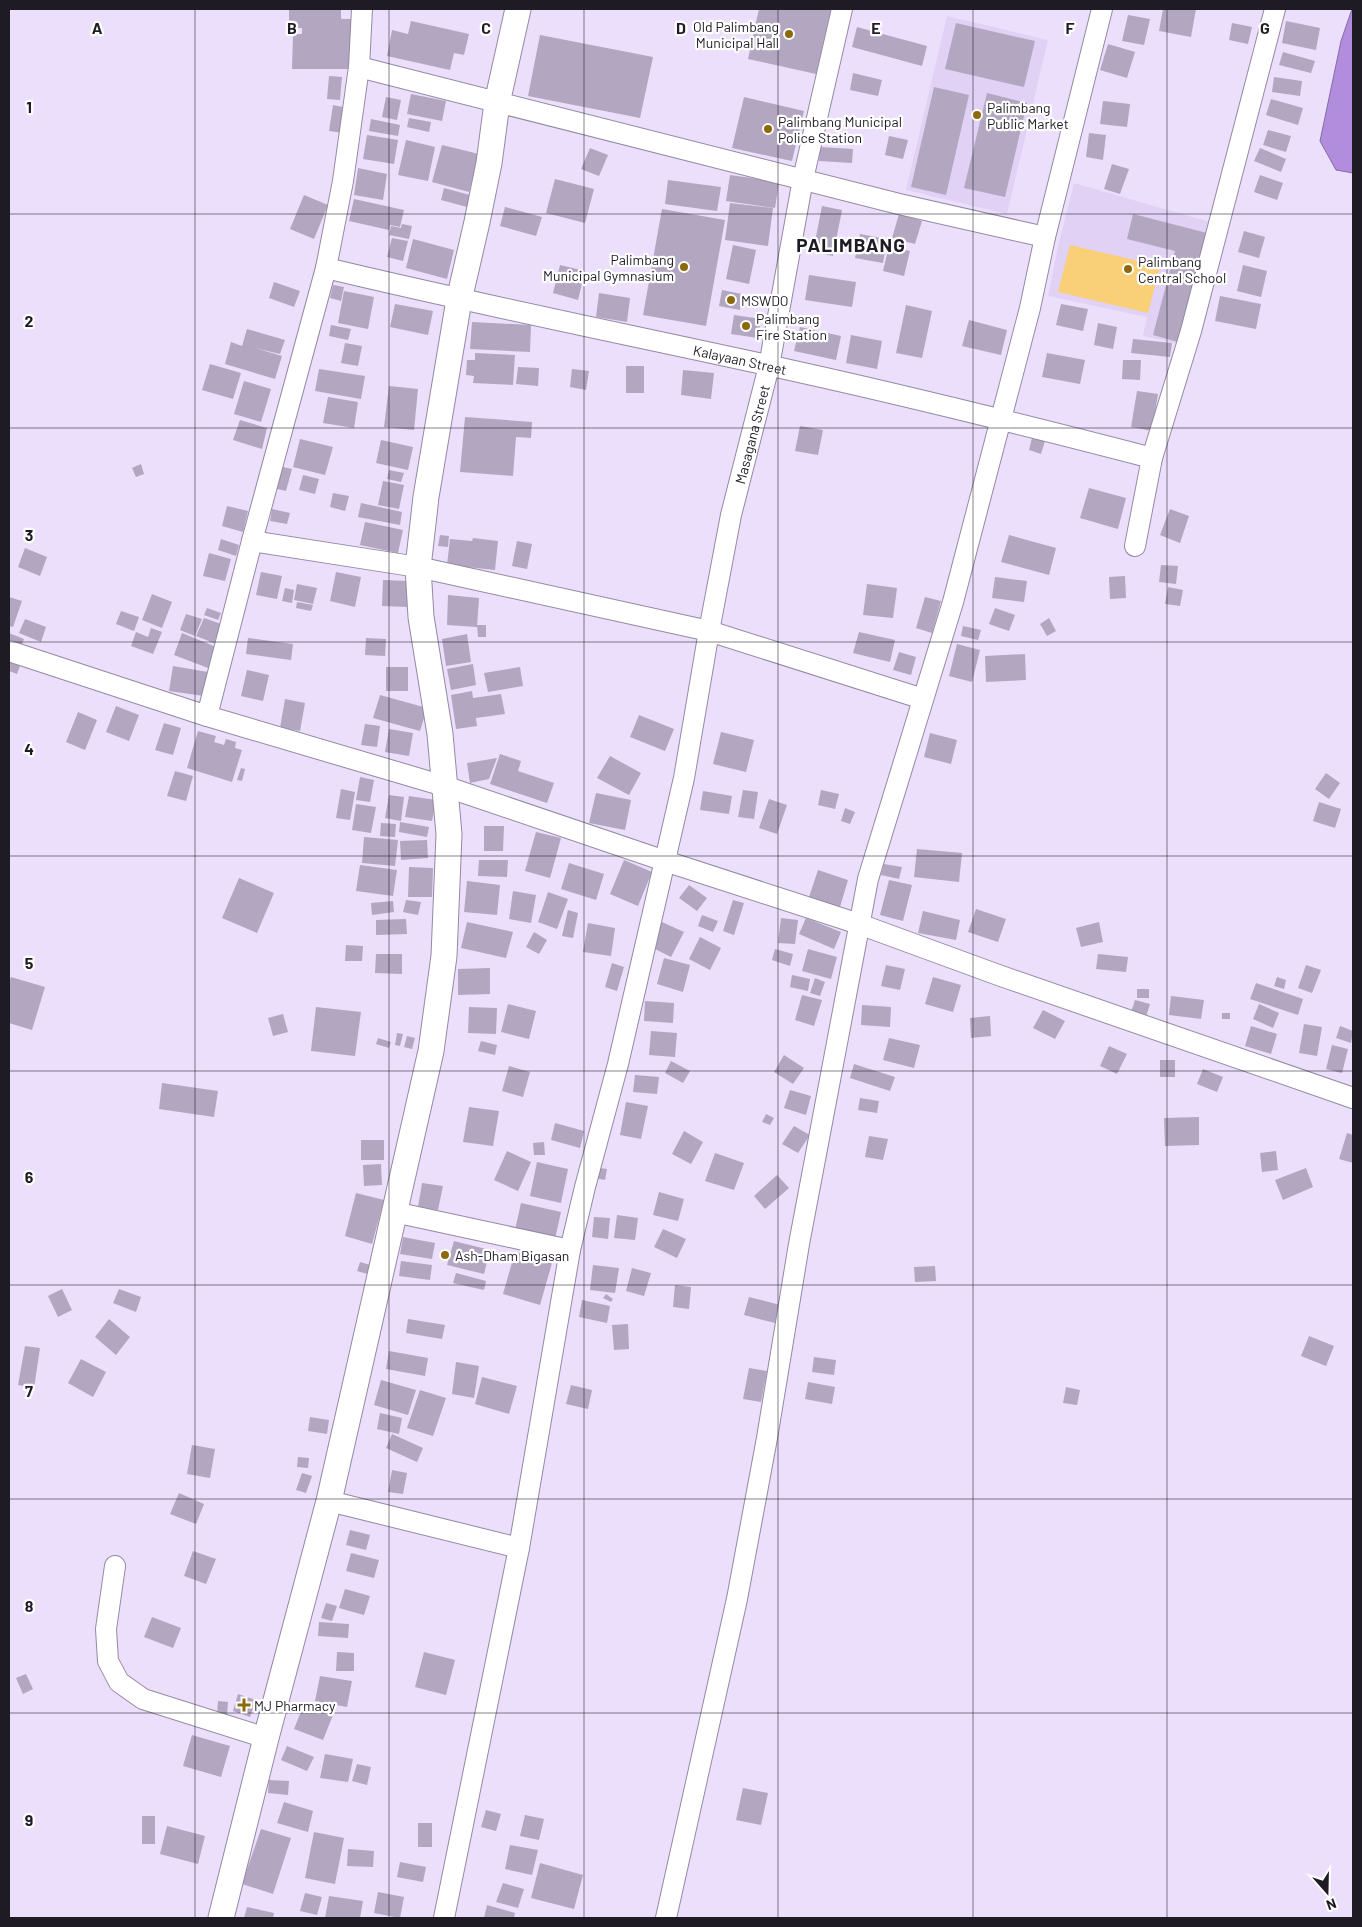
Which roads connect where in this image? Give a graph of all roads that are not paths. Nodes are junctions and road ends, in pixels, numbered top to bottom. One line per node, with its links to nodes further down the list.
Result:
1 (362, 9): 6 (street)
2 (518, 9): 7 (street)
3 (842, 9): 8 (street, Masagana Street)
4 (1102, 9): 9 (street)
5 (1270, 10): 14 (street)
6 (359, 67): 7 (street); 10 (street)
7 (497, 103): 8 (street); 11 (street)
8 (803, 179): 9 (street); 12 (street, Masagana Street)
9 (1045, 237): 13 (street)
10 (326, 268): 11 (street, Kalayaan Street); 15 (street)
11 (459, 300): 12 (street, Kalayaan Street); 17 (street)
12 (769, 366): 13 (street, Kalayaan Street); 18 (street, Masagana Street)
13 (1001, 419): 14 (street, Kalayaan Street); 20 (street)
14 (1152, 458): 16 (street)
15 (252, 540): 17 (street); 21 (street)
16 (1135, 546)
17 (418, 567): 18 (street); 22 (street)
18 (709, 631): 20 (street); 23 (street, Masagana Street)
19 (9, 652): 21 (street)
20 (923, 699): 24 (street)
21 (207, 716): 22 (street)
22 (444, 786): 23 (street); 26 (street)
23 (665, 861): 24 (street); 27 (street, Masagana Street)
24 (859, 924): 25 (street); 34 (street)
25 (1353, 1098)
26 (394, 1212): 27 (street); 28 (street)
27 (570, 1250): 29 (street, Masagana Street)
28 (329, 1501): 29 (street); 31 (street)
29 (519, 1548): 33 (street, Masagana Street)
30 (115, 1566): 31 (street)
31 (266, 1738): 32 (street)
32 (221, 1918)
33 (444, 1918)
34 (666, 1918)

